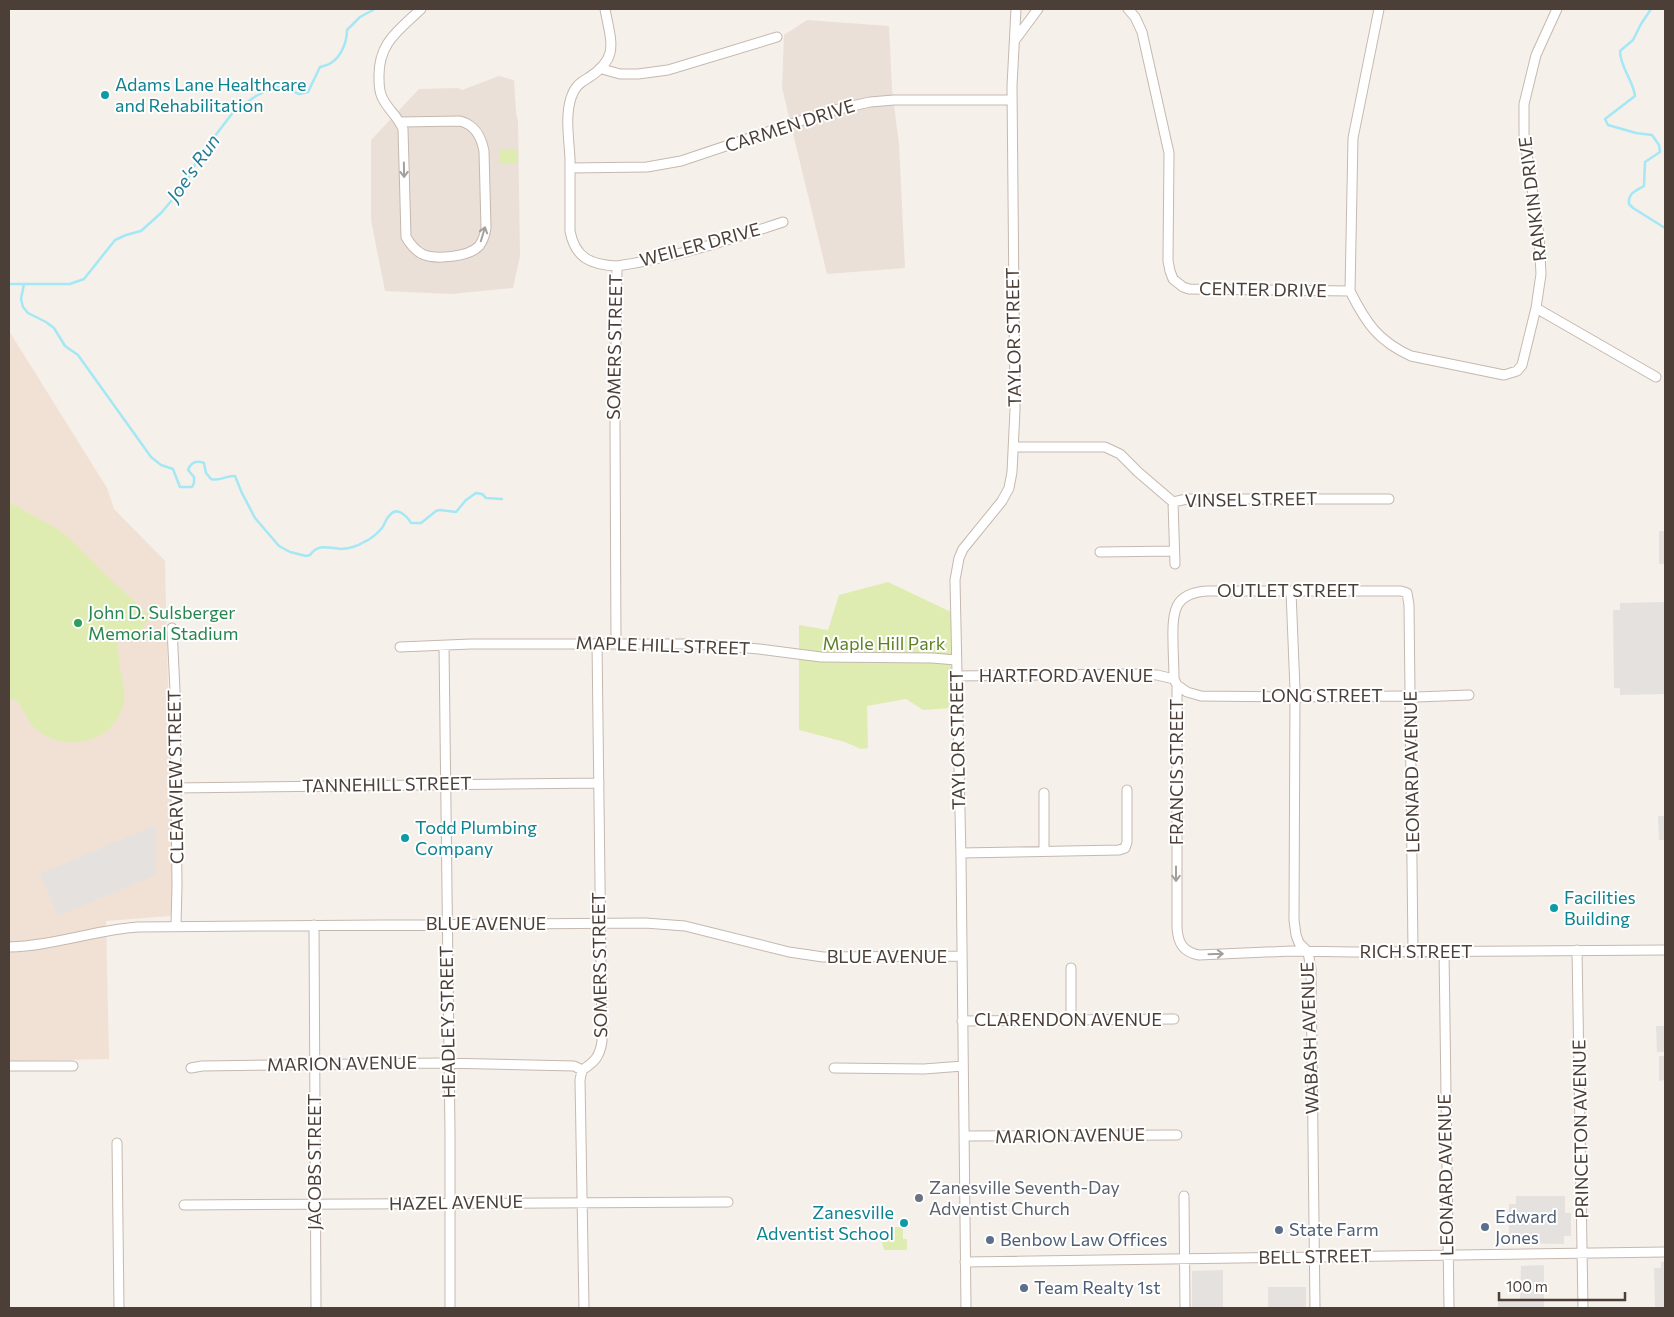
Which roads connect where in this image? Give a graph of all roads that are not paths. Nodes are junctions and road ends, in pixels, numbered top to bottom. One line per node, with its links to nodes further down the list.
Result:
1 (421, 9): 12 (street)
2 (605, 9): 10 (street)
3 (1016, 9): 9 (street, TAYLOR STREET)
4 (1038, 9): 9 (street)
5 (1128, 9): 16 (street, CENTER DRIVE)
6 (1379, 9): 16 (street, CENTER DRIVE)
7 (1557, 9): 17 (street, RANKIN DRIVE)
8 (776, 38): 10 (street)
9 (1013, 42): 11 (street, TAYLOR STREET)
10 (602, 69): 13 (street, SOMERS STREET)
11 (1012, 100): 13 (street, CARMEN DRIVE); 19 (street, TAYLOR STREET)
12 (401, 122): 12 (street, one-way to 12)
13 (570, 168): 15 (street, SOMERS STREET)
14 (783, 222): 15 (street, WEILER DRIVE)
15 (617, 266): 30 (street, SOMERS STREET)
16 (1350, 291): 17 (street, RANKIN DRIVE)
17 (1536, 308): 18 (street)
18 (1656, 377)
19 (1014, 447): 21 (street, VINSEL STREET); 33 (street, TAYLOR STREET)
20 (1389, 499): 21 (street, VINSEL STREET)
21 (1173, 502): 23 (street)
22 (1100, 552): 23 (street)
23 (1174, 552): 24 (street)
24 (1175, 564)
25 (1292, 592): 26 (street, OUTLET STREET); 27 (street, OUTLET STREET); 38 (street, WABASH AVENUE)
26 (1407, 593): 37 (street, LEONARD AVENUE)
27 (1175, 608): 35 (street, FRANCIS STREET)
28 (172, 628): 41 (street, CLEARVIEW STREET)
29 (597, 643): 30 (street, MAPLE HILL STREET); 32 (street, MAPLE HILL STREET); 39 (street, SOMERS STREET)
30 (616, 644): 33 (street, MAPLE HILL STREET)
31 (400, 646): 32 (street, MAPLE HILL STREET)
32 (444, 646): 40 (street, HEADLEY STREET)
33 (956, 660): 34 (street, TAYLOR STREET)
34 (956, 676): 35 (street, HARTFORD AVENUE); 45 (street, TAYLOR STREET)
35 (1176, 682): 38 (street, LONG STREET); 50 (street, FRANCIS STREET, one-way to 50)
36 (1469, 695): 37 (street, LONG STREET)
37 (1411, 696): 38 (street, LONG STREET); 54 (street, LEONARD AVENUE)
38 (1294, 697): 56 (street, WABASH AVENUE)
39 (599, 783): 40 (street, TANNEHILL STREET); 46 (street, SOMERS STREET)
40 (446, 785): 41 (street, TANNEHILL STREET); 47 (street, HEADLEY STREET)
41 (176, 788): 49 (street, CLEARVIEW STREET)
42 (1127, 790): 44 (street)
43 (1044, 793): 44 (street)
44 (1044, 851): 45 (street)
45 (961, 853): 57 (street, TAYLOR STREET)
46 (600, 923): 47 (street, BLUE AVENUE); 57 (street, BLUE AVENUE); 69 (street, SOMERS STREET)
47 (446, 924): 48 (street, BLUE AVENUE); 63 (street, HEADLEY STREET)
48 (314, 925): 49 (street, BLUE AVENUE); 62 (street, JACOBS STREET)
49 (176, 926): 51 (street, BLUE AVENUE)
50 (1177, 936): 56 (street, RICH STREET, one-way to 56)
51 (9, 946)
52 (1577, 950): 53 (street, RICH STREET); 55 (street, RICH STREET); 80 (street, PRINCETON AVENUE)
53 (1665, 950)
54 (1413, 951): 55 (street, RICH STREET); 56 (street, RICH STREET)
55 (1444, 951): 81 (street, LEONARD AVENUE)
56 (1308, 952): 82 (street, WABASH AVENUE)
57 (961, 956): 61 (street, TAYLOR STREET)
58 (1071, 968): 59 (street)
59 (1071, 1019): 60 (street, CLARENDON AVENUE); 61 (street, CLARENDON AVENUE)
60 (1174, 1019)
61 (962, 1020): 66 (street, TAYLOR STREET)
62 (314, 1064): 63 (street, MARION AVENUE); 67 (street, MARION AVENUE); 78 (street, JACOBS STREET)
63 (449, 1064): 69 (street, MARION AVENUE); 76 (street, HEADLEY STREET)
64 (9, 1066): 65 (street)
65 (73, 1066)
66 (962, 1066): 68 (street); 71 (street, TAYLOR STREET)
67 (191, 1068)
68 (834, 1068)
69 (582, 1070): 74 (street)
70 (1177, 1135): 71 (street, MARION AVENUE)
71 (964, 1136): 84 (street, TAYLOR STREET)
72 (117, 1143): 85 (street)
73 (1184, 1196): 83 (street)
74 (582, 1202): 75 (street, HAZEL AVENUE); 76 (street, HAZEL AVENUE); 88 (street)
75 (728, 1202)
76 (450, 1203): 78 (street, HAZEL AVENUE); 87 (street, HEADLEY STREET)
77 (184, 1205): 78 (street, HAZEL AVENUE)
78 (315, 1205): 86 (street, JACOBS STREET)
79 (1665, 1252): 80 (street, BELL STREET)
80 (1583, 1253): 81 (street, BELL STREET); 93 (street, PRINCETON AVENUE)
81 (1448, 1255): 82 (street, BELL STREET); 92 (street, LEONARD AVENUE)
82 (1314, 1257): 83 (street, BELL STREET); 91 (street, WABASH AVENUE)
83 (1185, 1258): 84 (street, BELL STREET); 90 (street)
84 (965, 1262): 89 (street, TAYLOR STREET)
85 (119, 1308)
86 (316, 1308)
87 (450, 1308)
88 (584, 1308)
89 (966, 1308)
90 (1184, 1308)
91 (1315, 1308)
92 (1448, 1308)
93 (1583, 1308)

